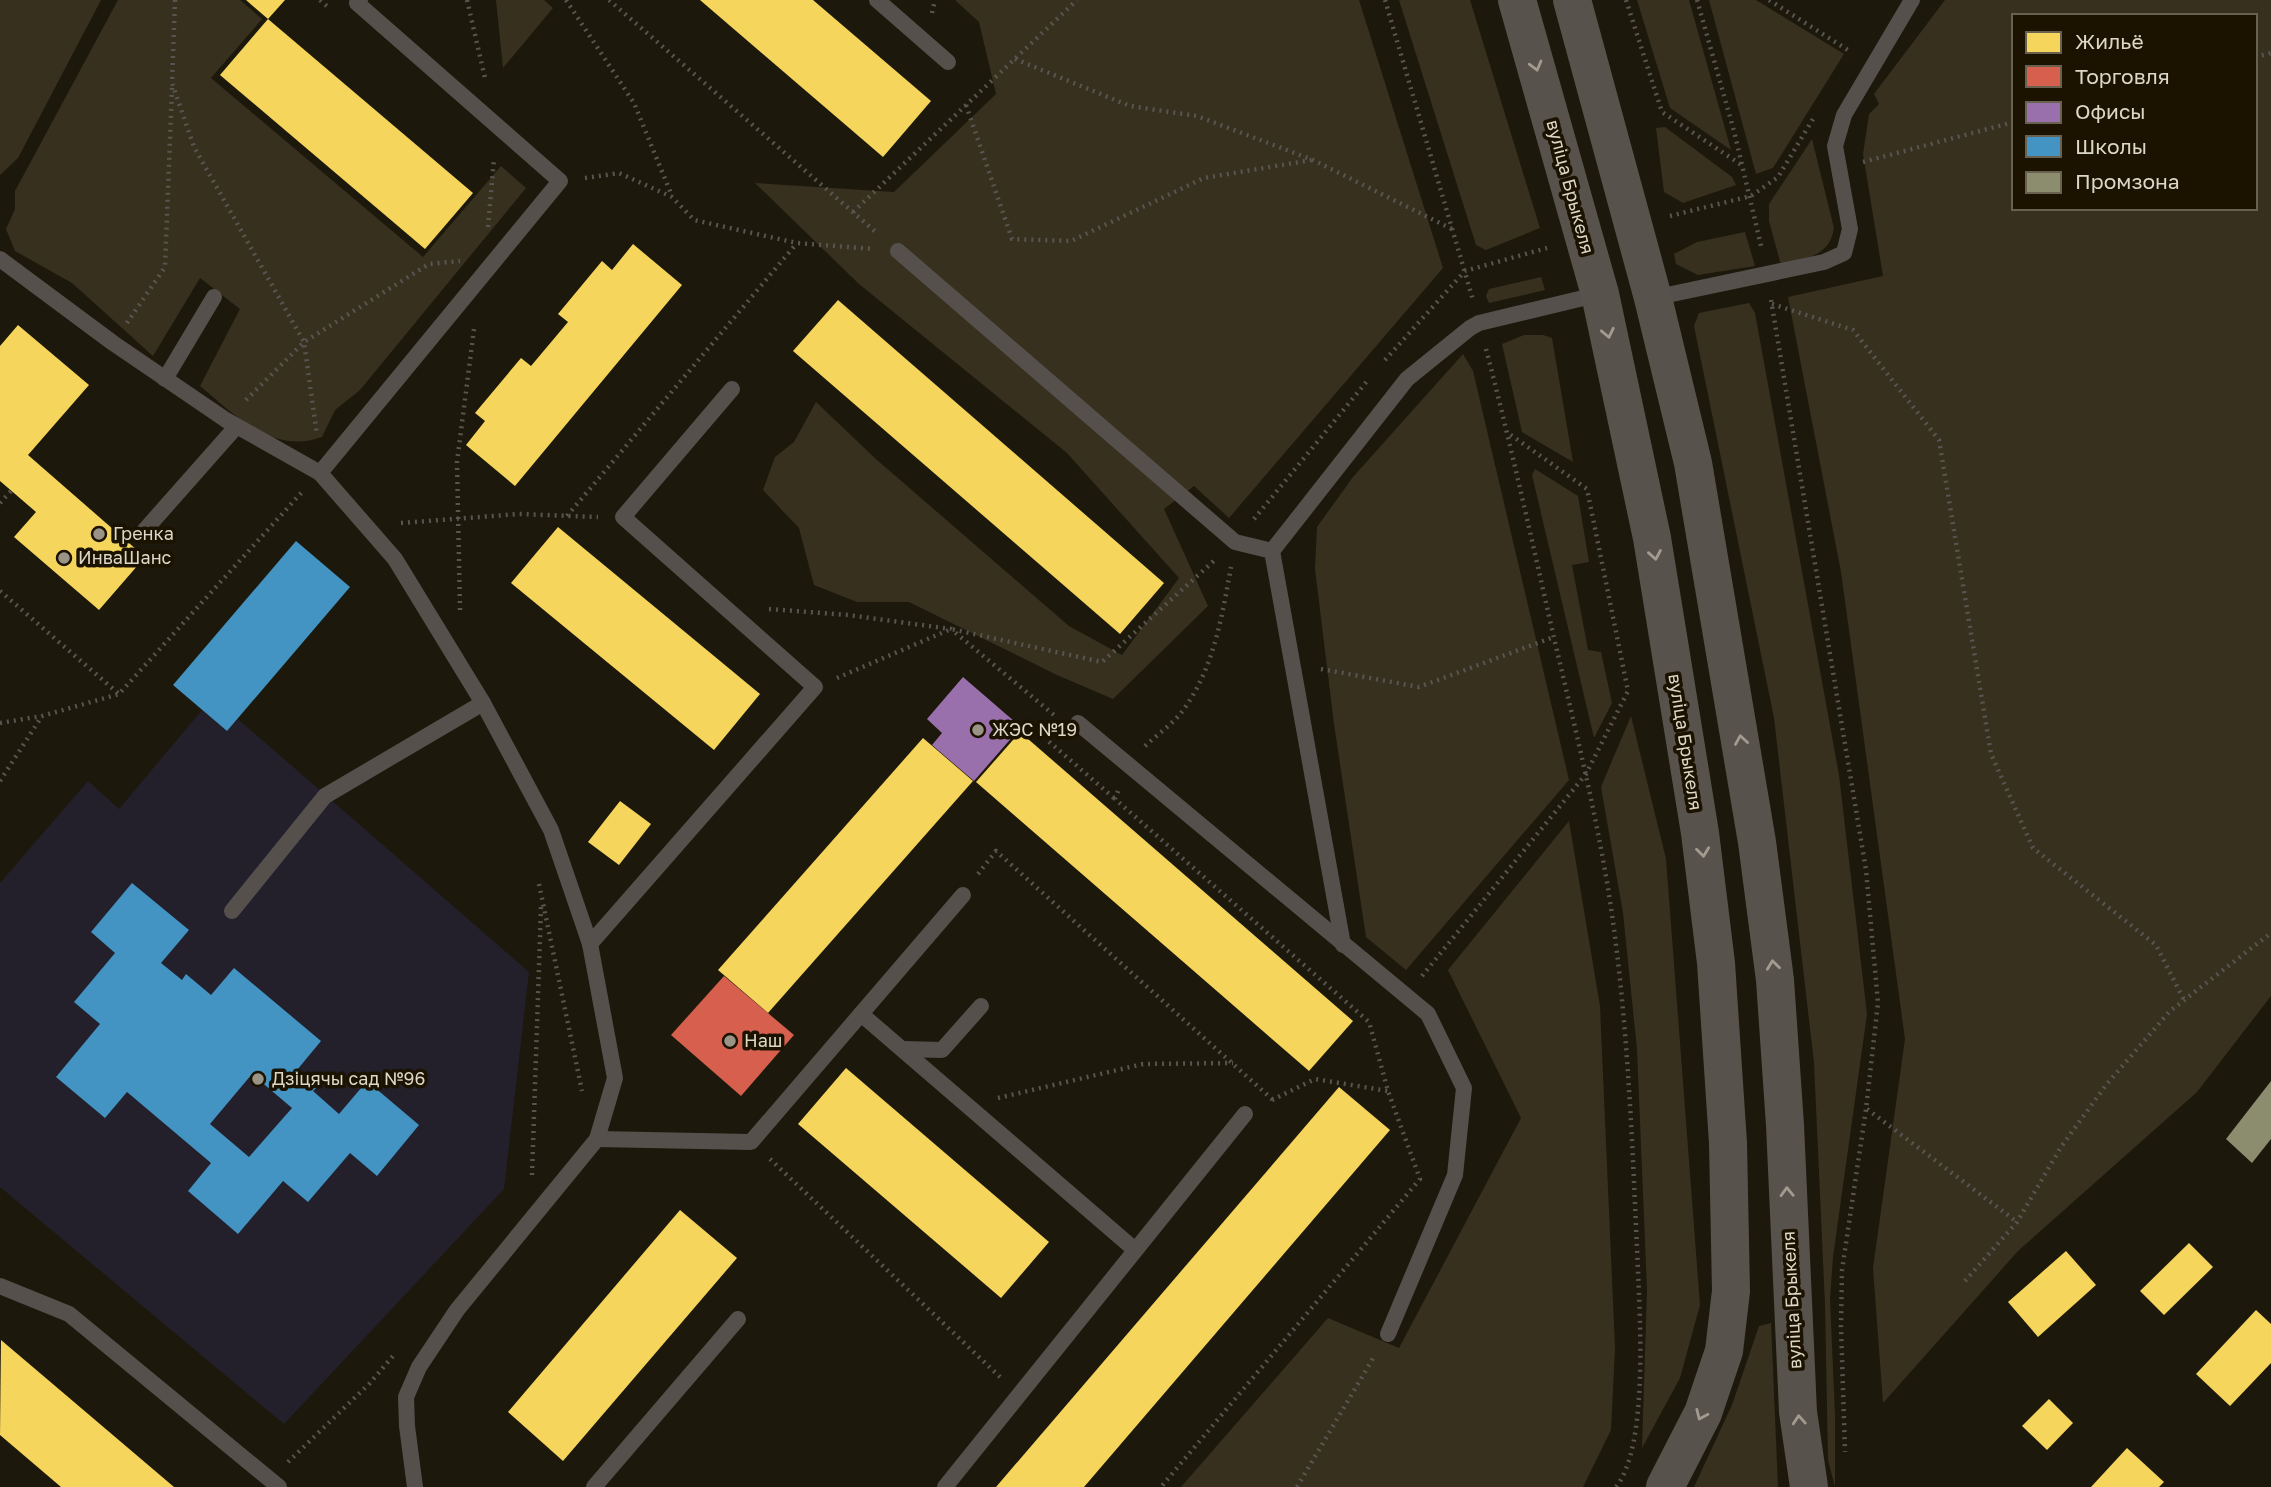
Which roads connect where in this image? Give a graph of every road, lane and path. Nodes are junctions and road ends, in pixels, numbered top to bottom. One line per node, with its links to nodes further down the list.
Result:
1 (175, 0): 21 (path)
2 (320, 0): 16 (path)
3 (360, 0): 29 (lane)
4 (467, 0): 20 (path)
5 (566, 0): 31 (path)
6 (609, 0): 32 (path)
7 (877, 0): 19 (lane)
8 (1077, 0): 18 (path)
9 (1385, 0): 34 (path)
10 (1517, 0): 43 (main road, вуліца Брыкеля, one-way to 43)
11 (1572, 0): 45 (main road, вуліца Брыкеля)
12 (1626, 0): 27 (path)
13 (1697, 0): 27 (path)
14 (1769, 0): 17 (path)
15 (1912, 0): 28 (lane)
16 (340, 18)
17 (1853, 53)
18 (1015, 59): 22 (path); 25 (path)
19 (948, 62)
20 (485, 81)
21 (172, 83): 48 (path); 49 (path)
22 (967, 105): 25 (path); 32 (path)
23 (1819, 110): 30 (path)
24 (2012, 123): 28 (path)
25 (1313, 159): 34 (path)
26 (505, 161): 42 (path)
27 (1743, 166): 30 (path)
28 (1839, 168): 41 (lane)
29 (560, 181): 31 (path); 42 (lane)
30 (1751, 196): 33 (path); 41 (path)
31 (672, 197): 35 (path)
32 (853, 212): 37 (path)
33 (1664, 218)
34 (1454, 230): 40 (path)
35 (797, 243): 37 (path); 60 (path)
36 (1552, 246): 40 (path)
37 (898, 251): 65 (lane)
38 (0, 260): 49 (lane)
39 (463, 261): 48 (path)
40 (1465, 271): 47 (path)
41 (1767, 273): 45 (lane); 46 (path)
42 (480, 277): 54 (lane); 62 (path)
43 (1600, 294): 47 (lane); 123 (main road, вуліца Брыкеля, one-way to 123)
44 (214, 297): 50 (lane)
45 (1653, 298): 124 (main road, вуліца Брыкеля, one-way to 45)
46 (1772, 304): 93 (path); 102 (path)
47 (1479, 324): 53 (path); 66 (lane)
48 (304, 342): 52 (path); 54 (path)
49 (114, 343): 50 (lane)
50 (166, 379): 52 (lane)
51 (732, 389): 61 (lane)
52 (231, 424): 54 (lane); 64 (lane)
53 (1508, 432): 70 (path); 82 (path)
54 (320, 473): 57 (path); 63 (lane)
55 (292, 484): 57 (path)
56 (11, 491): 59 (path)
57 (302, 491): 58 (path); 74 (path)
58 (312, 501)
59 (0, 503)
60 (568, 516): 61 (path); 62 (path)
61 (623, 517): 68 (lane)
62 (458, 518): 63 (path); 72 (path)
63 (367, 527): 72 (lane)
64 (144, 531)
65 (1235, 542): 66 (lane); 69 (path); 81 (path)
66 (1272, 551): 71 (lane)
67 (0, 591): 74 (path)
68 (723, 606): 69 (path); 73 (lane)
69 (951, 629): 73 (path); 77 (path)
70 (1554, 637): 71 (path); 82 (path)
71 (1292, 664): 91 (lane)
72 (460, 665): 75 (lane)
73 (815, 687): 90 (lane)
74 (119, 694): 76 (path)
75 (483, 703): 88 (lane); 90 (lane)
76 (42, 716): 78 (path); 83 (path)
77 (1061, 721)
78 (0, 723)
79 (1078, 723): 81 (lane)
80 (1053, 730): 84 (path)
81 (1127, 763): 84 (path); 91 (lane)
82 (1586, 774): 92 (path); 122 (path)
83 (0, 781)
84 (1115, 799): 98 (path)
85 (537, 876): 87 (path)
86 (963, 895): 95 (lane); 97 (path)
87 (542, 899): 100 (path); 106 (path)
88 (232, 911)
89 (2271, 933): 93 (path)
90 (590, 944): 104 (lane)
91 (1343, 945): 92 (lane)
92 (1406, 996): 112 (lane)
93 (2183, 1000): 107 (path)
94 (981, 1006): 96 (lane)
95 (861, 1014): 96 (lane); 105 (lane)
96 (902, 1049): 101 (lane)
97 (1233, 1063): 99 (path); 101 (path)
98 (1388, 1091): 99 (path); 120 (path)
99 (1273, 1100): 103 (path)
100 (583, 1101)
101 (967, 1105): 108 (lane)
102 (1866, 1109): 107 (path); 115 (path)
103 (1245, 1114): 108 (lane)
104 (597, 1139): 105 (lane); 117 (lane)
105 (751, 1142): 114 (path)
106 (532, 1176)
107 (2017, 1223): 109 (path)
108 (1134, 1249): 114 (lane)
109 (1965, 1281)
110 (0, 1286): 116 (lane)
111 (738, 1319): 118 (lane)
112 (1388, 1334): 121 (path)
113 (396, 1352): 116 (path)
114 (1019, 1395): 119 (lane)
115 (1845, 1464)
116 (274, 1483)
117 (415, 1487)
118 (594, 1487)
119 (946, 1487)
120 (1161, 1487)
121 (1297, 1487)
122 (1616, 1487)
123 (1665, 1487)
124 (1809, 1487)

